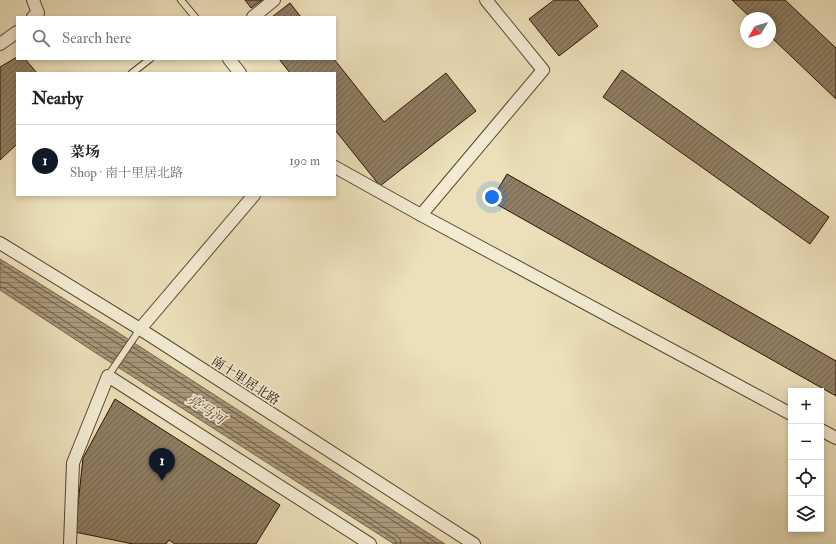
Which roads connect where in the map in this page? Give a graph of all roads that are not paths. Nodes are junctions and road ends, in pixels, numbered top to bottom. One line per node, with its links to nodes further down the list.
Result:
1 (33, 0): 5 (street)
2 (181, 0): 6 (lane)
3 (274, 0): 7 (street)
4 (486, 0): 16 (street)
5 (34, 16)
6 (193, 16)
7 (254, 16)
8 (16, 33): 9 (street)
9 (0, 44)
10 (149, 60): 12 (lane)
11 (230, 60): 13 (street)
12 (133, 72)
13 (239, 72)
14 (336, 168): 16 (street)
15 (253, 196): 18 (street)
16 (421, 215): 20 (street)
17 (0, 244): 18 (street, 南十里居北路)
18 (140, 329): 19 (lane); 25 (street, 南十里居北路)
19 (108, 376): 23 (street); 24 (street)
20 (788, 412)
21 (824, 432): 22 (street)
22 (836, 438)
23 (70, 544)
24 (370, 544)
25 (474, 544)

